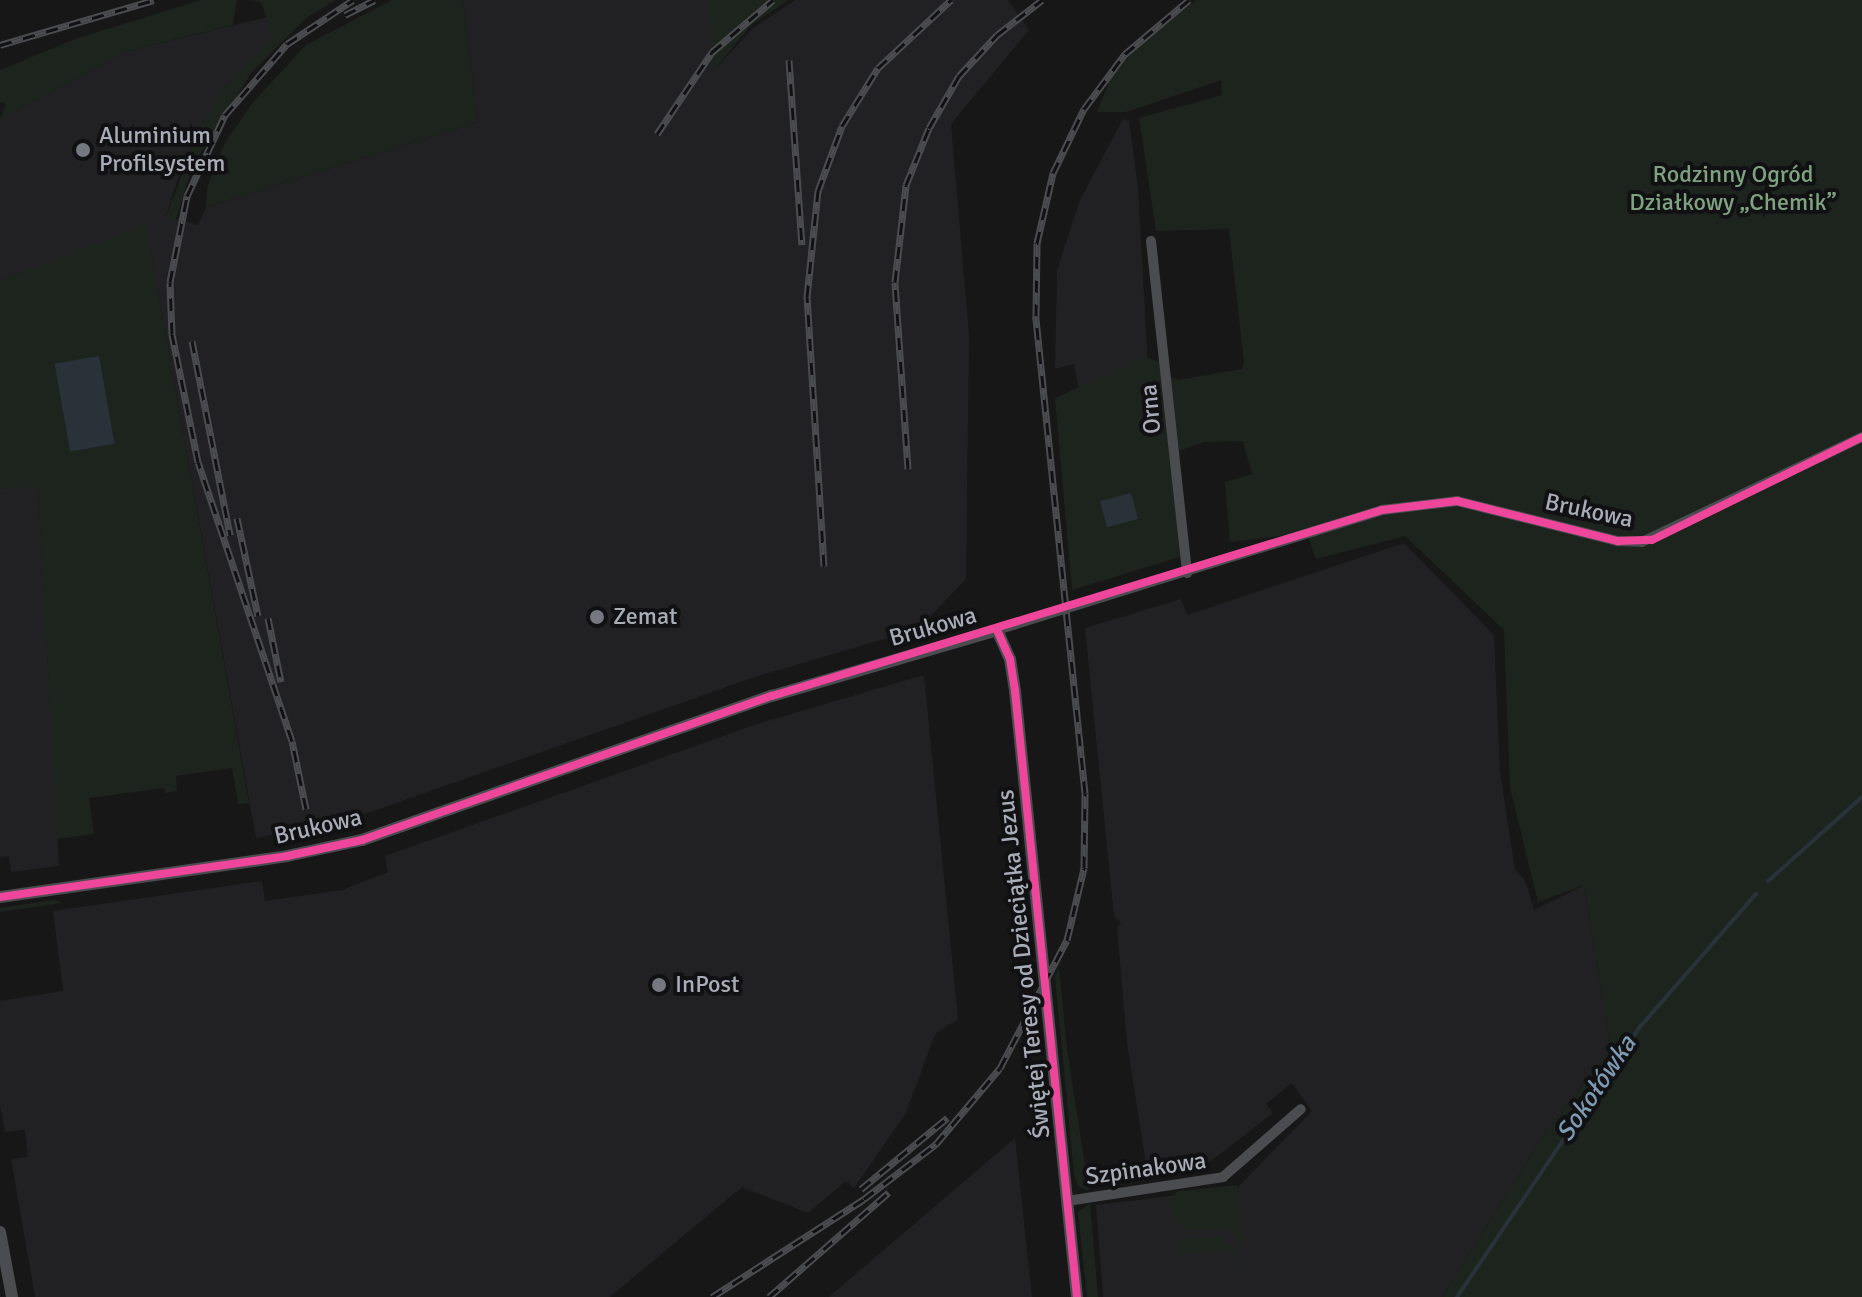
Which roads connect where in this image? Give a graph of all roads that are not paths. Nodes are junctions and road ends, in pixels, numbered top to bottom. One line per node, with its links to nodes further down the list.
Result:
1 (1151, 241): 3 (street, Orna)
2 (1862, 437): 3 (street, Brukowa)
3 (1187, 573): 4 (street, Brukowa)
4 (997, 630): 5 (street, Brukowa); 7 (street, Świętej Teresy od Dzieciątka Jezus)
5 (0, 897)
6 (1301, 1109): 7 (street, Szpinakowa)
7 (1067, 1201): 10 (street, Świętej Teresy od Dzieciątka Jezus)
8 (0, 1232): 9 (street)
9 (12, 1297)
10 (1077, 1297)

